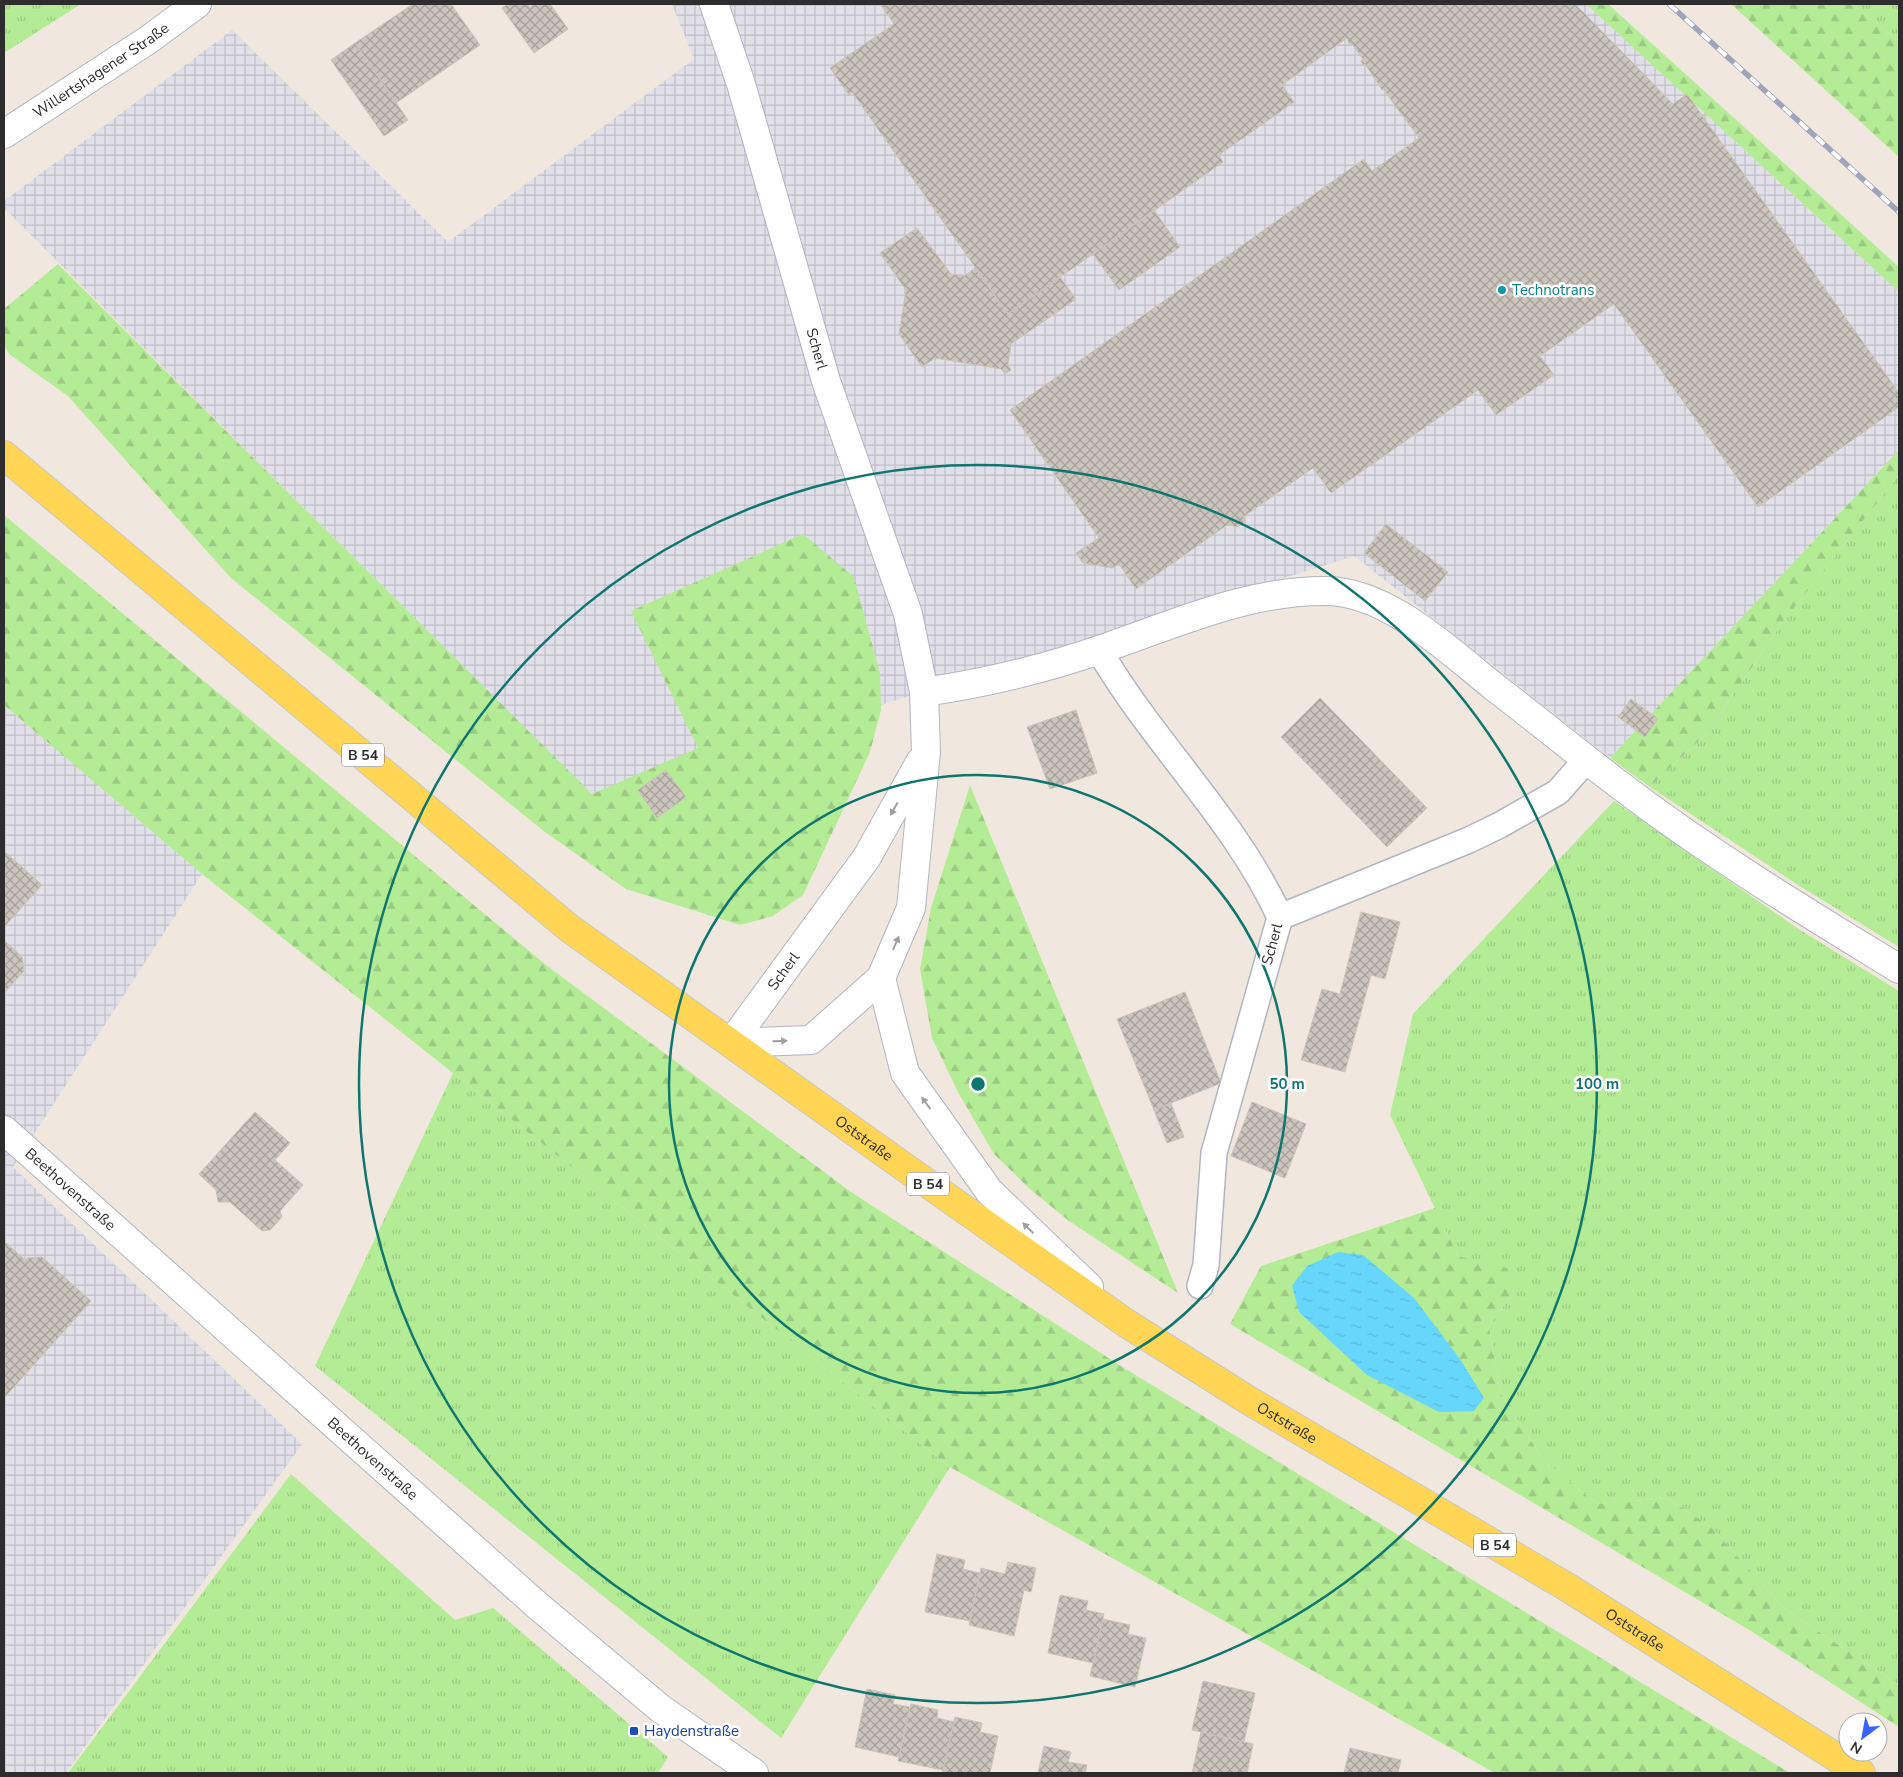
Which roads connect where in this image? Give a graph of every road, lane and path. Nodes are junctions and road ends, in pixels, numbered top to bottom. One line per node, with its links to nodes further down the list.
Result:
1 (197, 4): 3 (street, Willertshagener Straße)
2 (714, 4): 6 (street, Scherl)
3 (4, 134)
4 (4, 455): 12 (main road, B 54)
5 (1099, 650): 6 (street); 8 (street); 9 (lane, Scherl)
6 (924, 692): 7 (street, Scherl)
7 (926, 752): 11 (street, Scherl, one-way to 7); 12 (street, Scherl, one-way to 12)
8 (1587, 759): 9 (lane); 10 (street)
9 (1280, 917): 14 (lane, Scherl)
10 (1899, 969)
11 (881, 978): 12 (street, Scherl, one-way to 11); 15 (street, one-way to 11)
12 (731, 1043): 15 (main road, Oststraße / B 54)
13 (4, 1130): 16 (street, Beethovenstraße)
14 (1200, 1286)
15 (1126, 1323): 17 (main road, Oststraße / B 54)
16 (754, 1773)
17 (1861, 1773)

